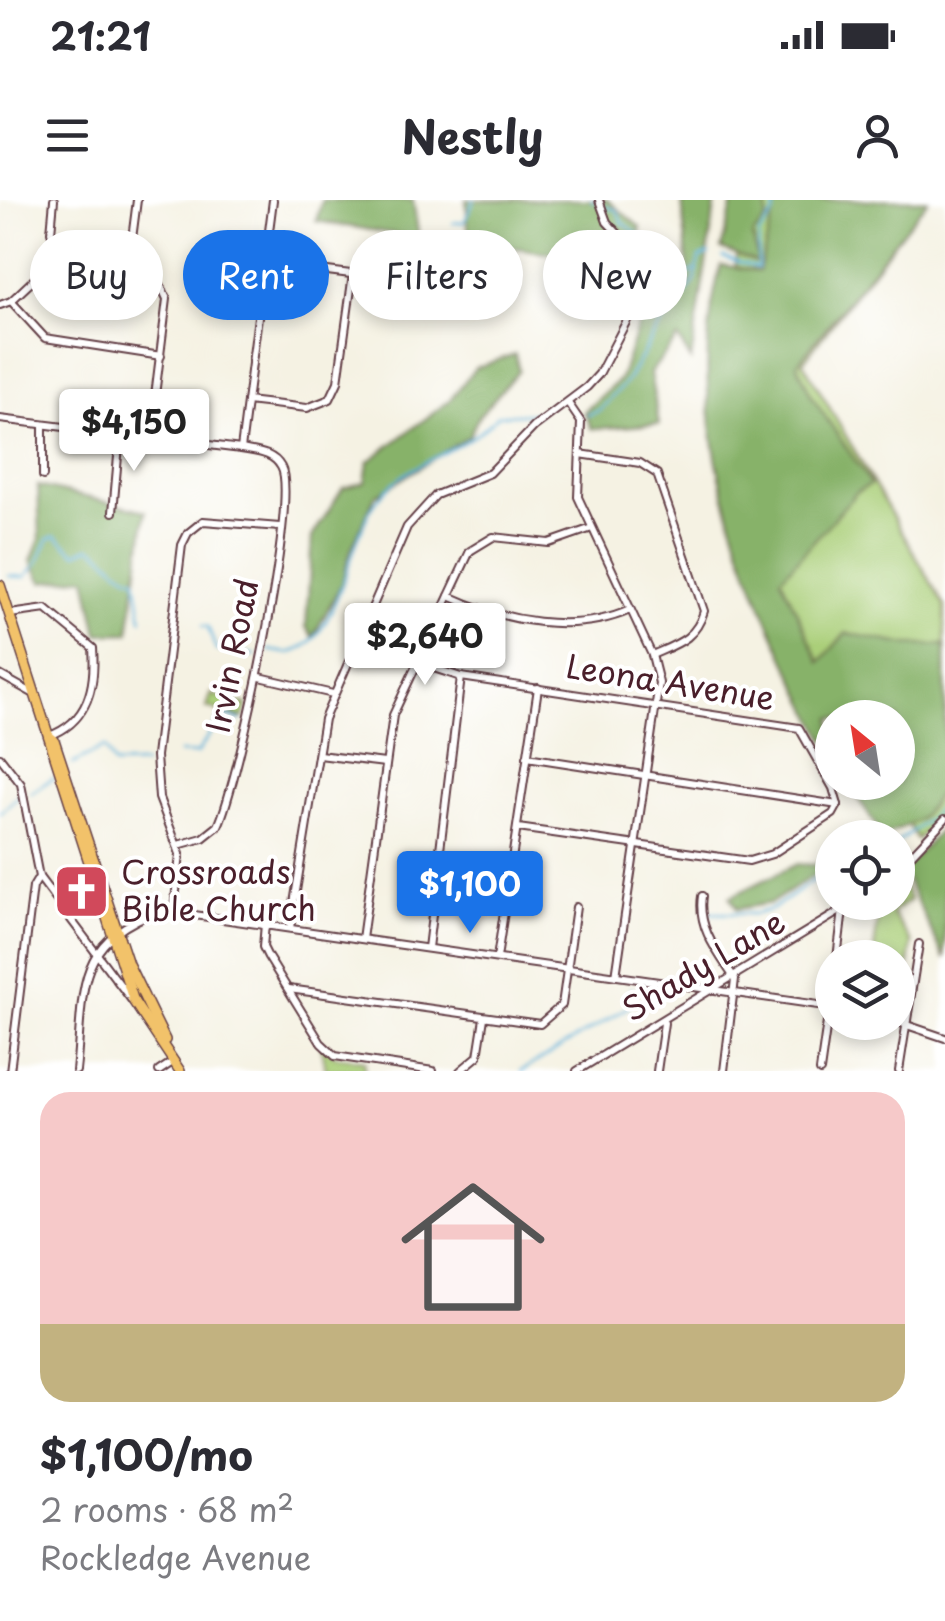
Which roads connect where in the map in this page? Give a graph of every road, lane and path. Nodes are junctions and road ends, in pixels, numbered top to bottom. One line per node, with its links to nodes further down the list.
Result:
1 (54, 200): 5 (street)
2 (137, 200): 6 (street)
3 (273, 200): 7 (street)
4 (599, 200): 16 (street)
5 (50, 230)
6 (133, 230)
7 (269, 230)
8 (30, 283): 10 (street)
9 (163, 290): 14 (street)
10 (11, 301): 12 (street); 14 (street)
11 (349, 303): 15 (street)
12 (0, 305)
13 (258, 320): 15 (street)
14 (161, 356): 20 (street)
15 (247, 401): 21 (street)
16 (568, 403): 22 (street); 37 (street)
17 (0, 419): 18 (street)
18 (43, 424): 19 (street); 23 (street)
19 (120, 434): 20 (street); 24 (street)
20 (150, 436): 21 (street)
21 (241, 449): 25 (street, Irvin Road)
22 (580, 454): 26 (street); 31 (street)
23 (43, 476)
24 (112, 512)
25 (280, 527): 34 (street, Irvin Road); 49 (street)
26 (592, 528): 28 (street); 29 (street)
27 (0, 585): 30 (main road)
28 (449, 596): 29 (street); 32 (street)
29 (630, 610): 31 (street)
30 (10, 614): 38 (main road); 40 (street)
31 (652, 655): 39 (street)
32 (418, 663): 35 (street, Leona Avenue); 44 (street)
33 (0, 675): 38 (street)
34 (260, 677): 37 (street); 49 (street, Irvin Road)
35 (461, 677): 36 (street, Leona Avenue); 62 (street)
36 (538, 688): 39 (street, Leona Avenue); 43 (street)
37 (333, 694): 41 (street)
38 (36, 695): 40 (main road)
39 (656, 706): 45 (street); 46 (street, Leona Avenue)
40 (48, 736): 59 (main road)
41 (320, 755): 44 (street); 58 (street)
42 (0, 758): 52 (street)
43 (528, 758): 45 (street); 48 (street)
44 (385, 763): 60 (street)
45 (645, 776): 46 (street); 50 (street)
46 (838, 805): 50 (street)
47 (945, 819): 51 (street)
48 (518, 828): 50 (street); 64 (street)
49 (178, 845): 55 (street)
50 (634, 846): 67 (street)
51 (915, 851)
52 (39, 877): 63 (street); 82 (street)
53 (702, 896): 68 (street)
54 (576, 906): 66 (street)
55 (174, 910): 57 (street); 59 (street)
56 (827, 920): 68 (street, Shady Lane)
57 (265, 924): 58 (street); 69 (street)
58 (290, 928): 60 (street)
59 (116, 935): 63 (street); 72 (main road); 80 (main road)
60 (362, 939): 62 (street)
61 (919, 944): 65 (street)
62 (428, 948): 64 (street)
63 (96, 950): 72 (street); 83 (street)
64 (497, 958): 66 (street)
65 (915, 963)
66 (567, 969): 67 (street); 74 (street)
67 (616, 976): 70 (street)
68 (736, 978): 70 (street, Shady Lane); 71 (street)
69 (289, 989): 74 (street); 85 (street)
70 (716, 991): 71 (street); 75 (street, Shady Lane)
71 (736, 994): 73 (street); 89 (street)
72 (134, 1002): 80 (main road)
73 (815, 1005)
74 (484, 1018): 86 (street)
75 (664, 1021): 81 (street, Shady Lane); 88 (street)
76 (915, 1028): 77 (street)
77 (945, 1038)
78 (825, 1040): 90 (street)
79 (901, 1040): 91 (street)
80 (177, 1066): 84 (street)
81 (590, 1067): 87 (street, Shady Lane)
82 (10, 1071)
83 (76, 1071)
84 (160, 1071)
85 (434, 1071)
86 (460, 1071)
87 (577, 1071)
88 (657, 1071)
89 (724, 1071)
90 (820, 1071)
91 (899, 1071)

